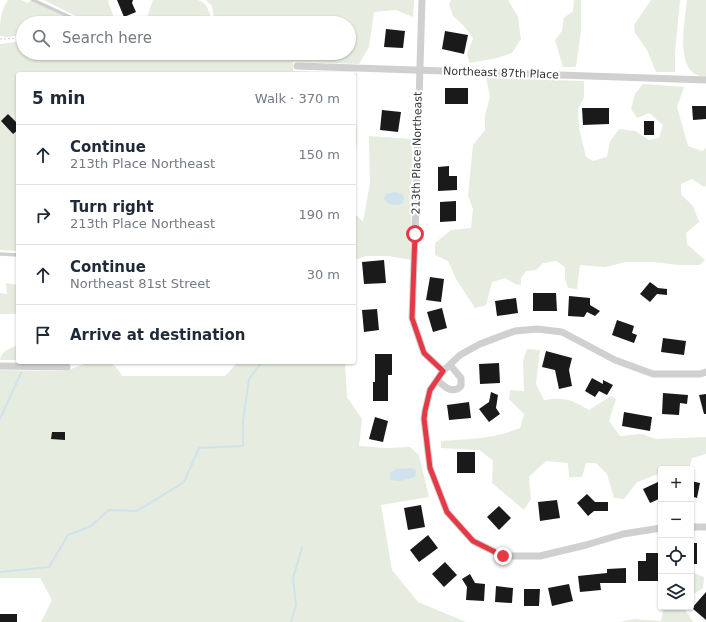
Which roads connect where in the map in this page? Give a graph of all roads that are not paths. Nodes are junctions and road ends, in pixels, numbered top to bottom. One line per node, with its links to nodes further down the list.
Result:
1 (33, 0): 3 (lane)
2 (422, 0): 5 (street, 213th Place Northeast)
3 (68, 16)
4 (297, 66): 5 (street, Northeast 87th Place)
5 (419, 70): 6 (street, Northeast 87th Place); 12 (street, 213th Place Northeast)
6 (706, 80)
7 (0, 254): 8 (lane)
8 (16, 255)
9 (450, 365): 12 (street); 13 (street); 14 (street)
10 (0, 366): 11 (street)
11 (67, 366)
12 (443, 371): 14 (street)
13 (706, 372)
14 (437, 380): 17 (street)
15 (694, 527): 16 (street)
16 (706, 527)
17 (658, 528)

